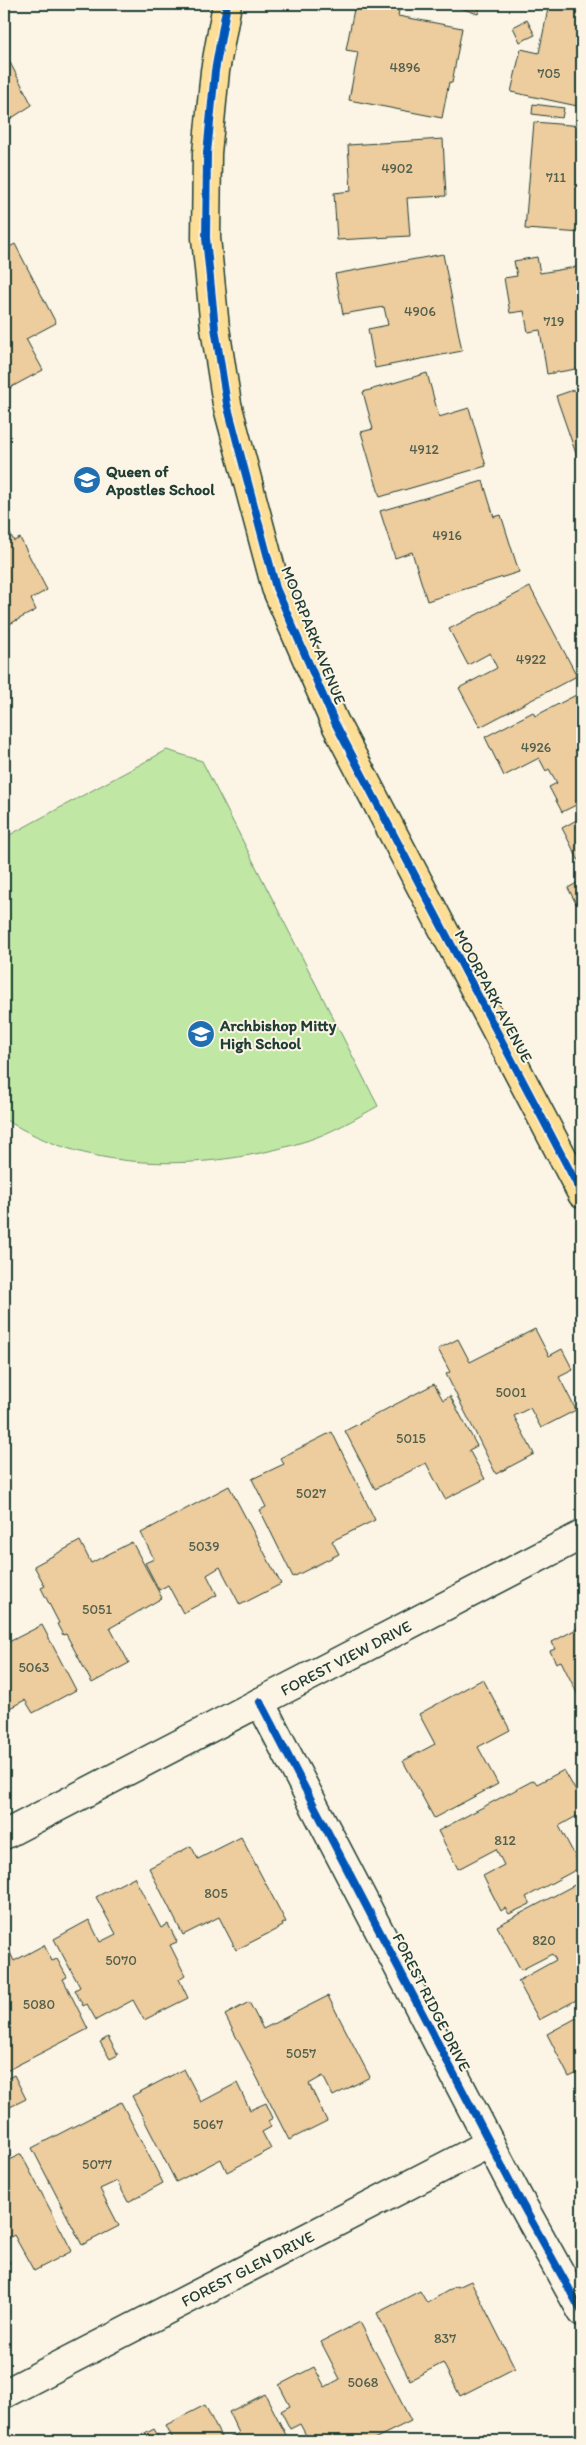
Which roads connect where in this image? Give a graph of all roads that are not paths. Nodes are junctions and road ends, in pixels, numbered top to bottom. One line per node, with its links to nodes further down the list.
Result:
1 (227, 4): 2 (main road, MOORPARK AVENUE)
2 (582, 1194)
3 (582, 1535): 4 (street, FOREST VIEW DRIVE)
4 (260, 1702): 5 (street, FOREST VIEW DRIVE); 6 (street, FOREST RIDGE DRIVE)
5 (4, 1835)
6 (490, 2143): 7 (street, FOREST RIDGE DRIVE); 8 (street, FOREST GLEN DRIVE)
7 (582, 2312)
8 (4, 2394)

